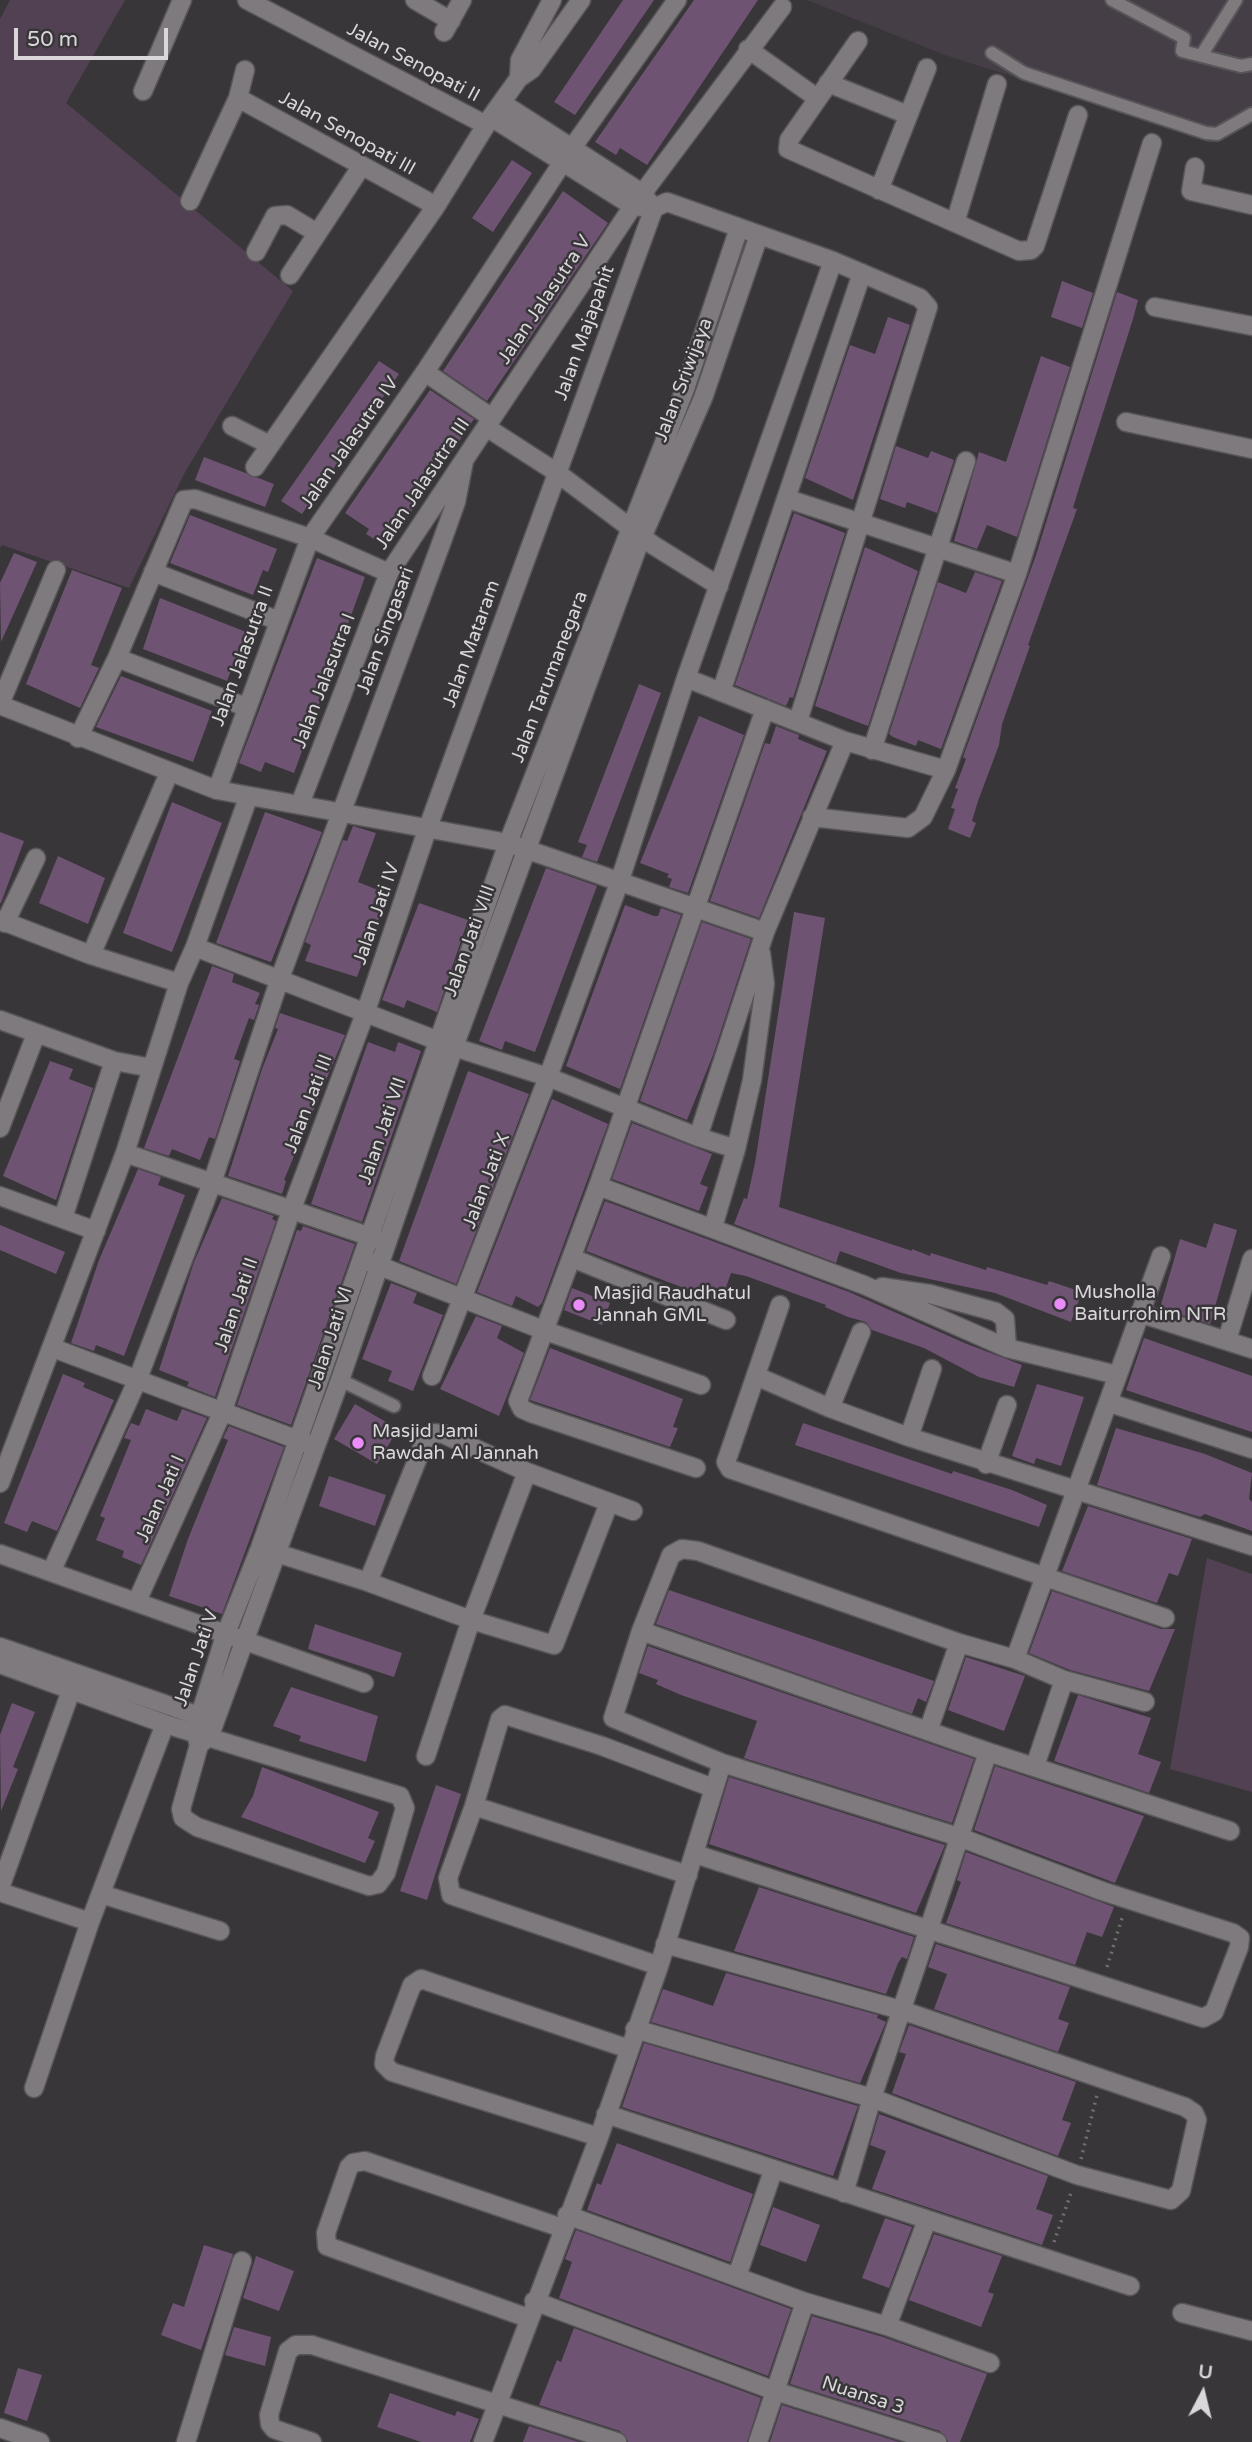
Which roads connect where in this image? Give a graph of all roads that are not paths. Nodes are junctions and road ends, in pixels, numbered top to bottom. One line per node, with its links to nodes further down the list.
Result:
1 (182, 0): 21 (street)
2 (247, 0): 24 (street, Jalan Senopati II)
3 (415, 0): 4 (street)
4 (462, 0)
5 (552, 0): 18 (street)
6 (581, 0): 18 (street)
7 (677, 0): 28 (street, Jalan Jalasutra IV)
8 (1112, 0): 14 (lane)
9 (1236, 0): 14 (lane)
10 (782, 7): 12 (street, Jalan Jalasutra V)
11 (858, 41): 20 (street)
12 (748, 49): 20 (street); 33 (street, Jalan Jalasutra V)
13 (992, 53): 23 (lane)
14 (1201, 56): 15 (lane)
15 (1252, 64)
16 (927, 68): 25 (street)
17 (245, 70): 22 (street)
18 (519, 78): 24 (street)
19 (997, 84): 38 (street)
20 (823, 90): 25 (street); 31 (street)
21 (143, 91)
22 (238, 98): 29 (street, Jalan Senopati III); 34 (street)
23 (1252, 114)
24 (493, 115): 28 (street, Jalan Senopati II); 36 (street)
25 (908, 115): 31 (street)
26 (1078, 115): 38 (street)
27 (1152, 143): 66 (street)
28 (568, 154): 33 (street, Jalan Senopati II); 48 (street, Jalan Jalasutra IV)
29 (361, 167): 36 (street, Jalan Senopati III); 40 (street)
30 (1195, 167): 35 (street)
31 (879, 190): 38 (street)
32 (1252, 192): 35 (street)
33 (638, 199): 37 (street, Jalan Senopati II); 50 (street, Jalan Jalasutra V)
34 (190, 201)
35 (1244, 204)
36 (436, 206): 52 (street)
37 (654, 208): 39 (street); 57 (street, Jalan Majapahit)
38 (955, 223)
39 (739, 228): 41 (street); 60 (street, Jalan Sriwijaya)
40 (317, 233): 42 (street); 45 (street)
41 (759, 235): 43 (street); 60 (street, Jalan Sriwijaya)
42 (256, 252)
43 (833, 261): 44 (street); 67 (street, Jalan Jati X)
44 (862, 272): 58 (street); 59 (street)
45 (290, 275)
46 (1155, 307): 47 (street)
47 (1252, 326)
48 (425, 372): 50 (street); 61 (street, Jalan Jalasutra IV)
49 (1126, 422): 53 (street)
50 (489, 423): 54 (street, Jalan Jalasutra III); 57 (street)
51 (232, 426): 52 (street)
52 (270, 444): 56 (street)
53 (1252, 449)
54 (464, 461): 65 (street, Jalan Jalasutra III); 84 (street, Jalan Singasari)
55 (966, 461): 62 (street)
56 (255, 467)
57 (556, 472): 60 (street); 86 (street, Jalan Mataram)
58 (788, 499): 59 (street); 71 (street)
59 (860, 525): 62 (street); 75 (street)
60 (637, 532): 67 (street); 87 (street, Jalan Tarumanegara); 88 (street, Jalan Tarumanegara)
61 (310, 538): 64 (street); 65 (street); 68 (street, Jalan Jalasutra II)
62 (939, 549): 66 (street); 78 (street)
63 (56, 570): 72 (street)
64 (153, 572): 68 (street); 69 (street)
65 (389, 573): 83 (street, Jalan Jalasutra I)
66 (1017, 574): 79 (street)
67 (719, 586): 70 (street, Jalan Jati X)
68 (279, 621): 73 (street, Jalan Jalasutra II)
69 (117, 657): 73 (street); 76 (street)
70 (686, 678): 71 (street); 90 (street, Jalan Jati X)
71 (721, 692): 74 (street)
72 (0, 705): 76 (street)
73 (246, 706): 81 (street, Jalan Jalasutra II)
74 (765, 709): 75 (street); 91 (street)
75 (798, 721): 77 (street)
76 (78, 738): 80 (street)
77 (845, 741): 78 (street); 85 (street)
78 (872, 750): 79 (street)
79 (946, 770): 85 (street)
80 (169, 774): 81 (street); 95 (street)
81 (218, 790): 82 (street)
82 (248, 797): 83 (street); 94 (street)
83 (300, 804): 84 (street)
84 (341, 812): 86 (street); 96 (street, Jalan Singasari)
85 (812, 817): 93 (street)
86 (427, 830): 87 (street); 98 (street, Jalan Jati IV)
87 (509, 844): 88 (street); 101 (street, Jalan Jati VIII)
88 (526, 850): 90 (street); 101 (street, Jalan Jati VIII)
89 (36, 858): 92 (street)
90 (619, 883): 91 (street); 104 (street, Jalan Jati X)
91 (697, 909): 93 (street); 105 (street)
92 (3, 922): 95 (street)
93 (763, 939): 107 (street); 108 (street)
94 (195, 947): 96 (street); 97 (street)
95 (91, 955): 97 (street)
96 (280, 978): 98 (street); 110 (street, Jalan Singasari)
97 (179, 983): 103 (street)
98 (366, 1011): 101 (street); 113 (street, Jalan Jati III)
99 (0, 1020): 100 (street)
100 (36, 1034): 102 (street); 106 (street)
101 (446, 1044): 104 (street); 117 (street, Jalan Jati VII); 118 (street, Jalan Jati VII)
102 (114, 1061): 103 (street); 114 (street)
103 (152, 1068): 109 (street)
104 (548, 1077): 105 (street); 124 (street, Jalan Jati X)
105 (624, 1109): 107 (street); 111 (street)
106 (0, 1128)
107 (698, 1137): 108 (street)
108 (736, 1149): 115 (street)
109 (125, 1153): 110 (street); 116 (street)
110 (212, 1183): 113 (street); 139 (street, Jalan Singasari)
111 (598, 1186): 115 (street); 120 (street)
112 (0, 1196): 114 (street)
113 (291, 1211): 117 (street); 145 (street, Jalan Jati II)
114 (62, 1218): 116 (street)
115 (713, 1227): 123 (street)
116 (96, 1231): 131 (street)
117 (368, 1236): 118 (street); 122 (street, Jalan Jati VI)
118 (387, 1242): 122 (street, Jalan Jati VI)
119 (1161, 1256): 126 (street)
120 (572, 1258): 127 (street); 128 (street)
121 (1252, 1259): 130 (street)
122 (369, 1262): 124 (street); 138 (street, Jalan Jati VI); 147 (street, Jalan Jati VI)
123 (863, 1285): 132 (street); 132 (street)
124 (464, 1299): 128 (street); 136 (street, Jalan Jati X)
125 (780, 1305): 137 (street)
126 (1139, 1313): 130 (street); 135 (street)
127 (726, 1320)
128 (542, 1330): 140 (street); 151 (street)
129 (861, 1332): 144 (street)
130 (1227, 1340): 133 (street)
131 (53, 1348): 139 (street); 153 (street)
132 (1007, 1348): 135 (street)
133 (1252, 1349)
134 (932, 1369): 146 (street)
135 (1118, 1375): 141 (street)
136 (432, 1376)
137 (756, 1376): 144 (street); 161 (street)
138 (340, 1380): 143 (lane); 148 (street, Jalan Jati VI)
139 (137, 1381): 145 (street); 160 (street, Jalan Singasari)
140 (701, 1385)
141 (1110, 1403): 149 (street); 154 (street)
142 (1007, 1405): 150 (street)
143 (394, 1406)
144 (830, 1408): 146 (street)
145 (222, 1413): 147 (street); 163 (street, Jalan Jati I)
146 (909, 1437): 150 (street)
147 (296, 1440): 148 (street); 158 (street, Jalan Jati V)
148 (316, 1447): 158 (street, Jalan Jati V)
149 (1252, 1450)
150 (986, 1464): 154 (street)
151 (696, 1468)
152 (527, 1472): 155 (street); 162 (street); 165 (street)
153 (0, 1483)
154 (1078, 1492): 157 (street); 161 (street)
155 (609, 1503): 156 (street); 165 (street)
156 (633, 1511)
157 (1252, 1546)
158 (268, 1550): 162 (street); 167 (street, Jalan Jati V); 168 (street, Jalan Jati V)
159 (0, 1554): 160 (street)
160 (52, 1570): 163 (street)
161 (1046, 1579): 164 (street); 171 (street)
162 (369, 1582): 165 (street)
163 (137, 1601): 167 (street)
164 (1166, 1618)
165 (471, 1620): 183 (street)
166 (641, 1631): 169 (street); 177 (street); 179 (street)
167 (225, 1636): 168 (street); 180 (street, Jalan Jati V)
168 (243, 1641): 175 (street); 180 (street, Jalan Jati V)
169 (959, 1643): 171 (street); 179 (street)
170 (0, 1647): 174 (street)
171 (1015, 1659): 173 (street)
172 (0, 1664): 174 (street)
173 (1064, 1680): 176 (street); 185 (street)
174 (74, 1682): 178 (street); 180 (street); 192 (street)
175 (364, 1683)
176 (1145, 1702)
177 (613, 1718): 181 (street); 184 (street)
178 (165, 1724): 180 (street); 193 (street)
179 (928, 1731): 182 (street)
180 (201, 1732): 180 (street)
181 (602, 1746): 186 (street); 187 (street)
182 (988, 1752): 185 (street); 189 (street)
183 (426, 1756)
184 (722, 1763): 186 (street); 189 (street)
185 (1035, 1766): 188 (street)
186 (713, 1788): 190 (street)
187 (474, 1806): 191 (street); 198 (street)
188 (1230, 1831)
189 (959, 1837): 195 (street); 195 (street)
190 (695, 1854): 191 (street); 195 (street)
191 (688, 1875): 197 (street)
192 (0, 1890): 194 (street)
193 (101, 1894): 194 (street); 196 (street)
194 (90, 1922): 202 (street)
195 (929, 1927): 199 (street)
196 (220, 1931)
197 (666, 1944): 198 (street); 199 (street)
198 (659, 1966): 200 (street)
199 (901, 2010): 203 (street); 203 (street)
200 (635, 2029): 201 (street); 203 (street)
201 (629, 2049): 204 (street); 205 (street)
202 (34, 2088)
203 (872, 2098): 207 (street)
204 (606, 2114): 205 (street); 206 (street)
205 (599, 2137): 209 (street)
206 (773, 2171): 207 (street); 211 (street)
207 (844, 2193): 208 (street)
208 (927, 2220): 212 (street); 216 (street)
209 (565, 2222): 211 (street); 214 (street); 214 (street, Nuansa 3)
210 (242, 2261): 223 (street)
211 (737, 2276): 213 (street)
212 (1130, 2286)
213 (805, 2302): 216 (street); 219 (street)
214 (531, 2310): 219 (street, Nuansa 3); 220 (street)
215 (1182, 2313): 217 (street)
216 (887, 2326): 218 (street)
217 (1252, 2331)
218 (990, 2363)
219 (775, 2390): 227 (street); 228 (street, Nuansa 3)
220 (498, 2403): 224 (street); 225 (street); 226 (street)
221 (0, 2428): 222 (street)
222 (40, 2442)
223 (186, 2442)
224 (312, 2442)
225 (483, 2442)
226 (617, 2442)
227 (758, 2442)
228 (937, 2442)

